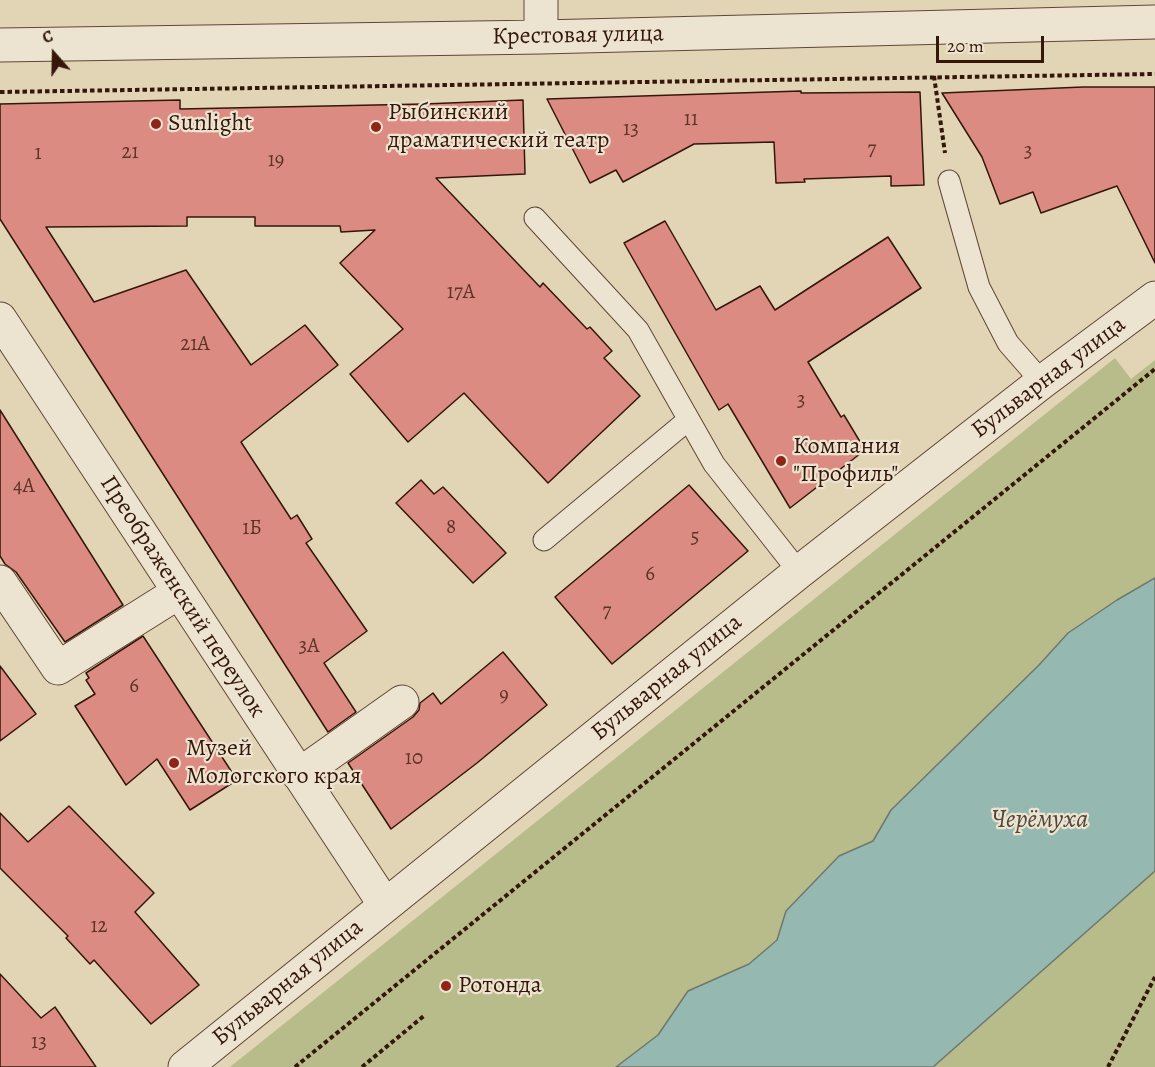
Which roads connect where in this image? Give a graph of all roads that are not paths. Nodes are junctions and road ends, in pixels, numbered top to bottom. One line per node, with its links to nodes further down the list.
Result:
1 (540, 0): 3 (street)
2 (1155, 22): 3 (street, Крестовая улица)
3 (541, 37): 4 (street, Крестовая улица)
4 (0, 45)
5 (949, 181): 10 (lane)
6 (534, 218): 11 (lane)
7 (1155, 298): 10 (street, Бульварная улица)
8 (0, 319): 9 (street, Преображенский переулок)
9 (10, 358): 15 (street, Преображенский переулок)
10 (1042, 382): 13 (street, Бульварная улица)
11 (688, 420): 12 (lane); 13 (lane)
12 (544, 540)
13 (800, 572): 18 (street, Бульварная улица)
14 (0, 582): 15 (street)
15 (179, 592): 17 (street, Преображенский переулок)
16 (402, 702): 17 (street)
17 (299, 775): 18 (street, Преображенский переулок)
18 (385, 905): 19 (street, Бульварная улица)
19 (185, 1067)

